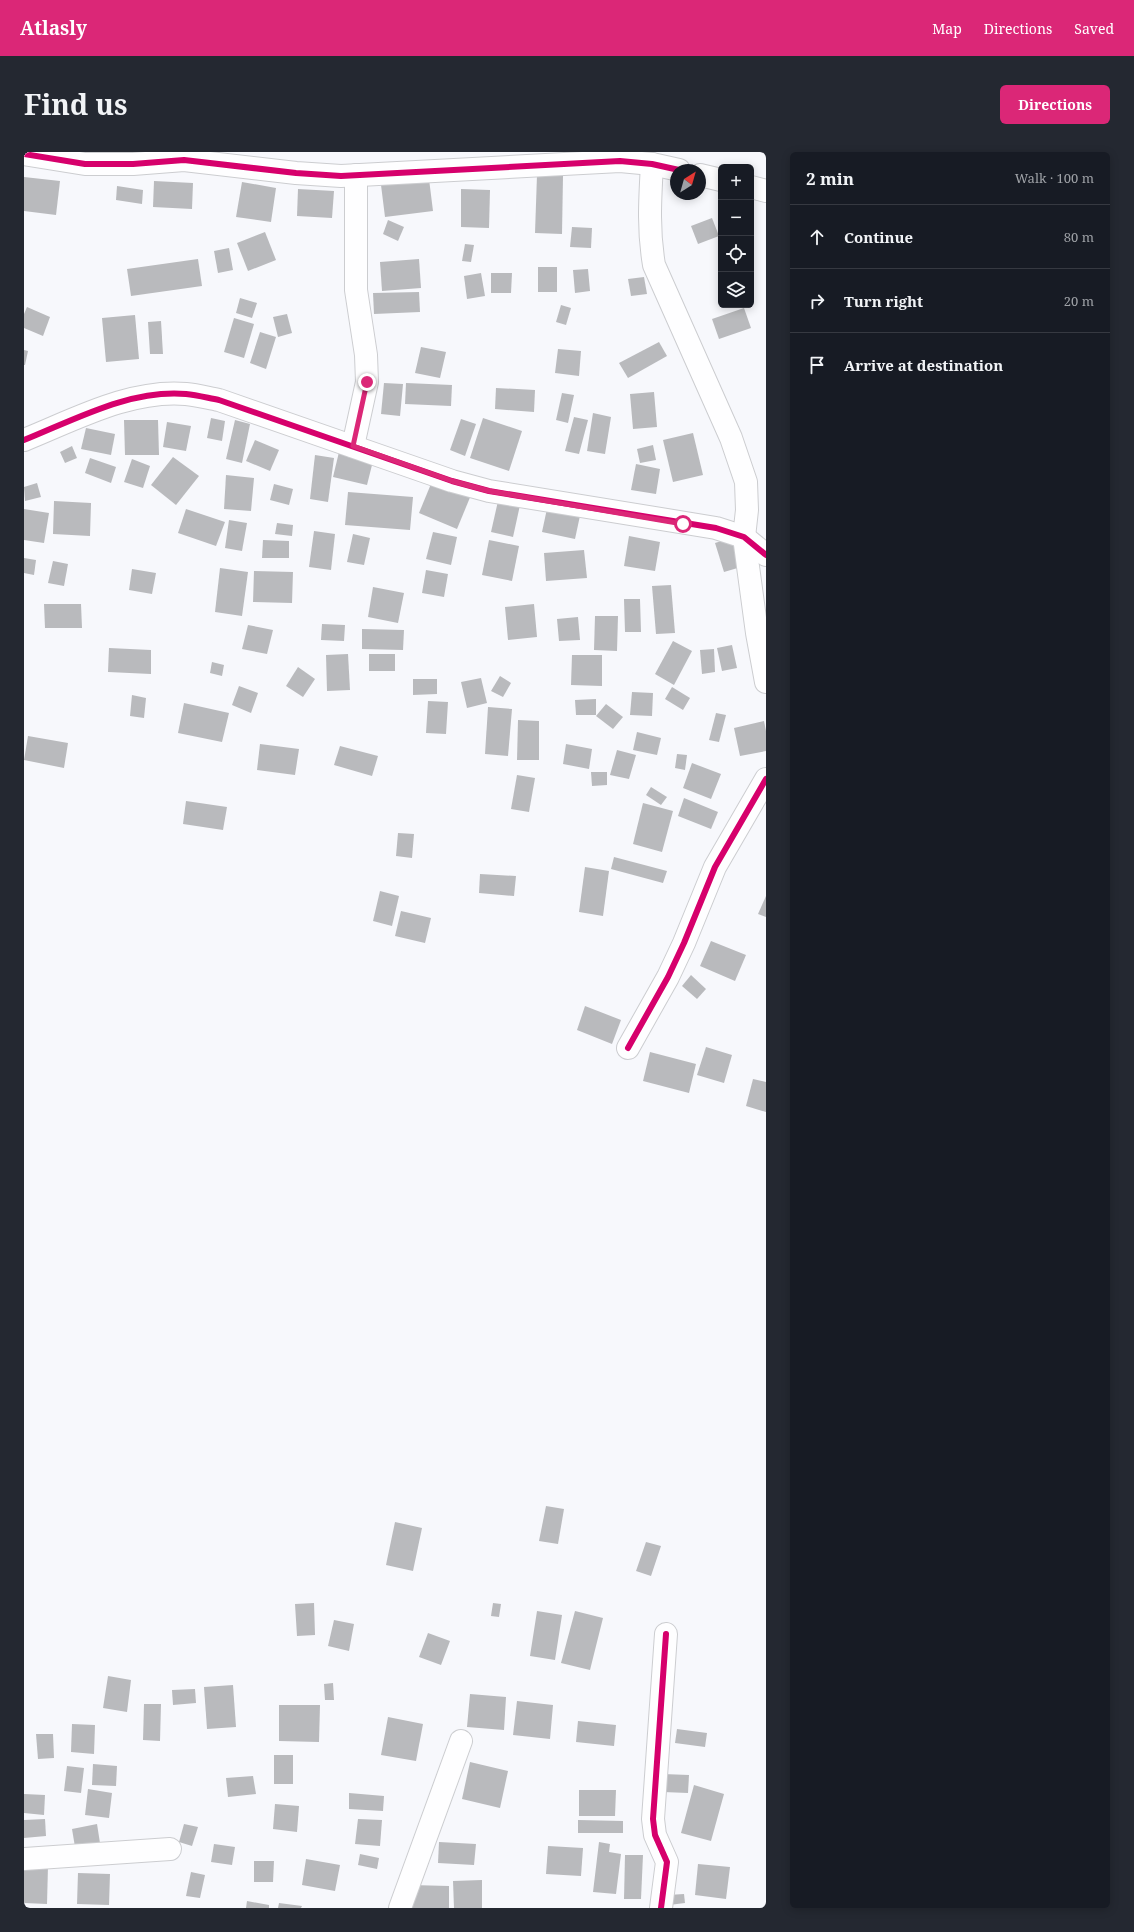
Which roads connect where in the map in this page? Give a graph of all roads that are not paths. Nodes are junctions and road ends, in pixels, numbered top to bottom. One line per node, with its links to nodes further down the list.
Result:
1 (24, 154): 2 (street)
2 (184, 156): 5 (street)
3 (652, 164): 4 (street); 5 (street); 12 (street)
4 (670, 168)
5 (356, 175): 11 (street)
6 (706, 176): 7 (street)
7 (718, 179)
8 (754, 188): 9 (street)
9 (766, 191)
10 (24, 440): 11 (street)
11 (353, 446): 12 (street)
12 (744, 537): 13 (street); 14 (street)
13 (766, 555)
14 (766, 682)
15 (766, 779): 16 (street)
16 (628, 1048)
17 (666, 1634): 22 (street)
18 (461, 1741): 21 (street)
19 (170, 1849): 20 (street)
20 (24, 1859)
21 (400, 1908)
22 (661, 1908)

